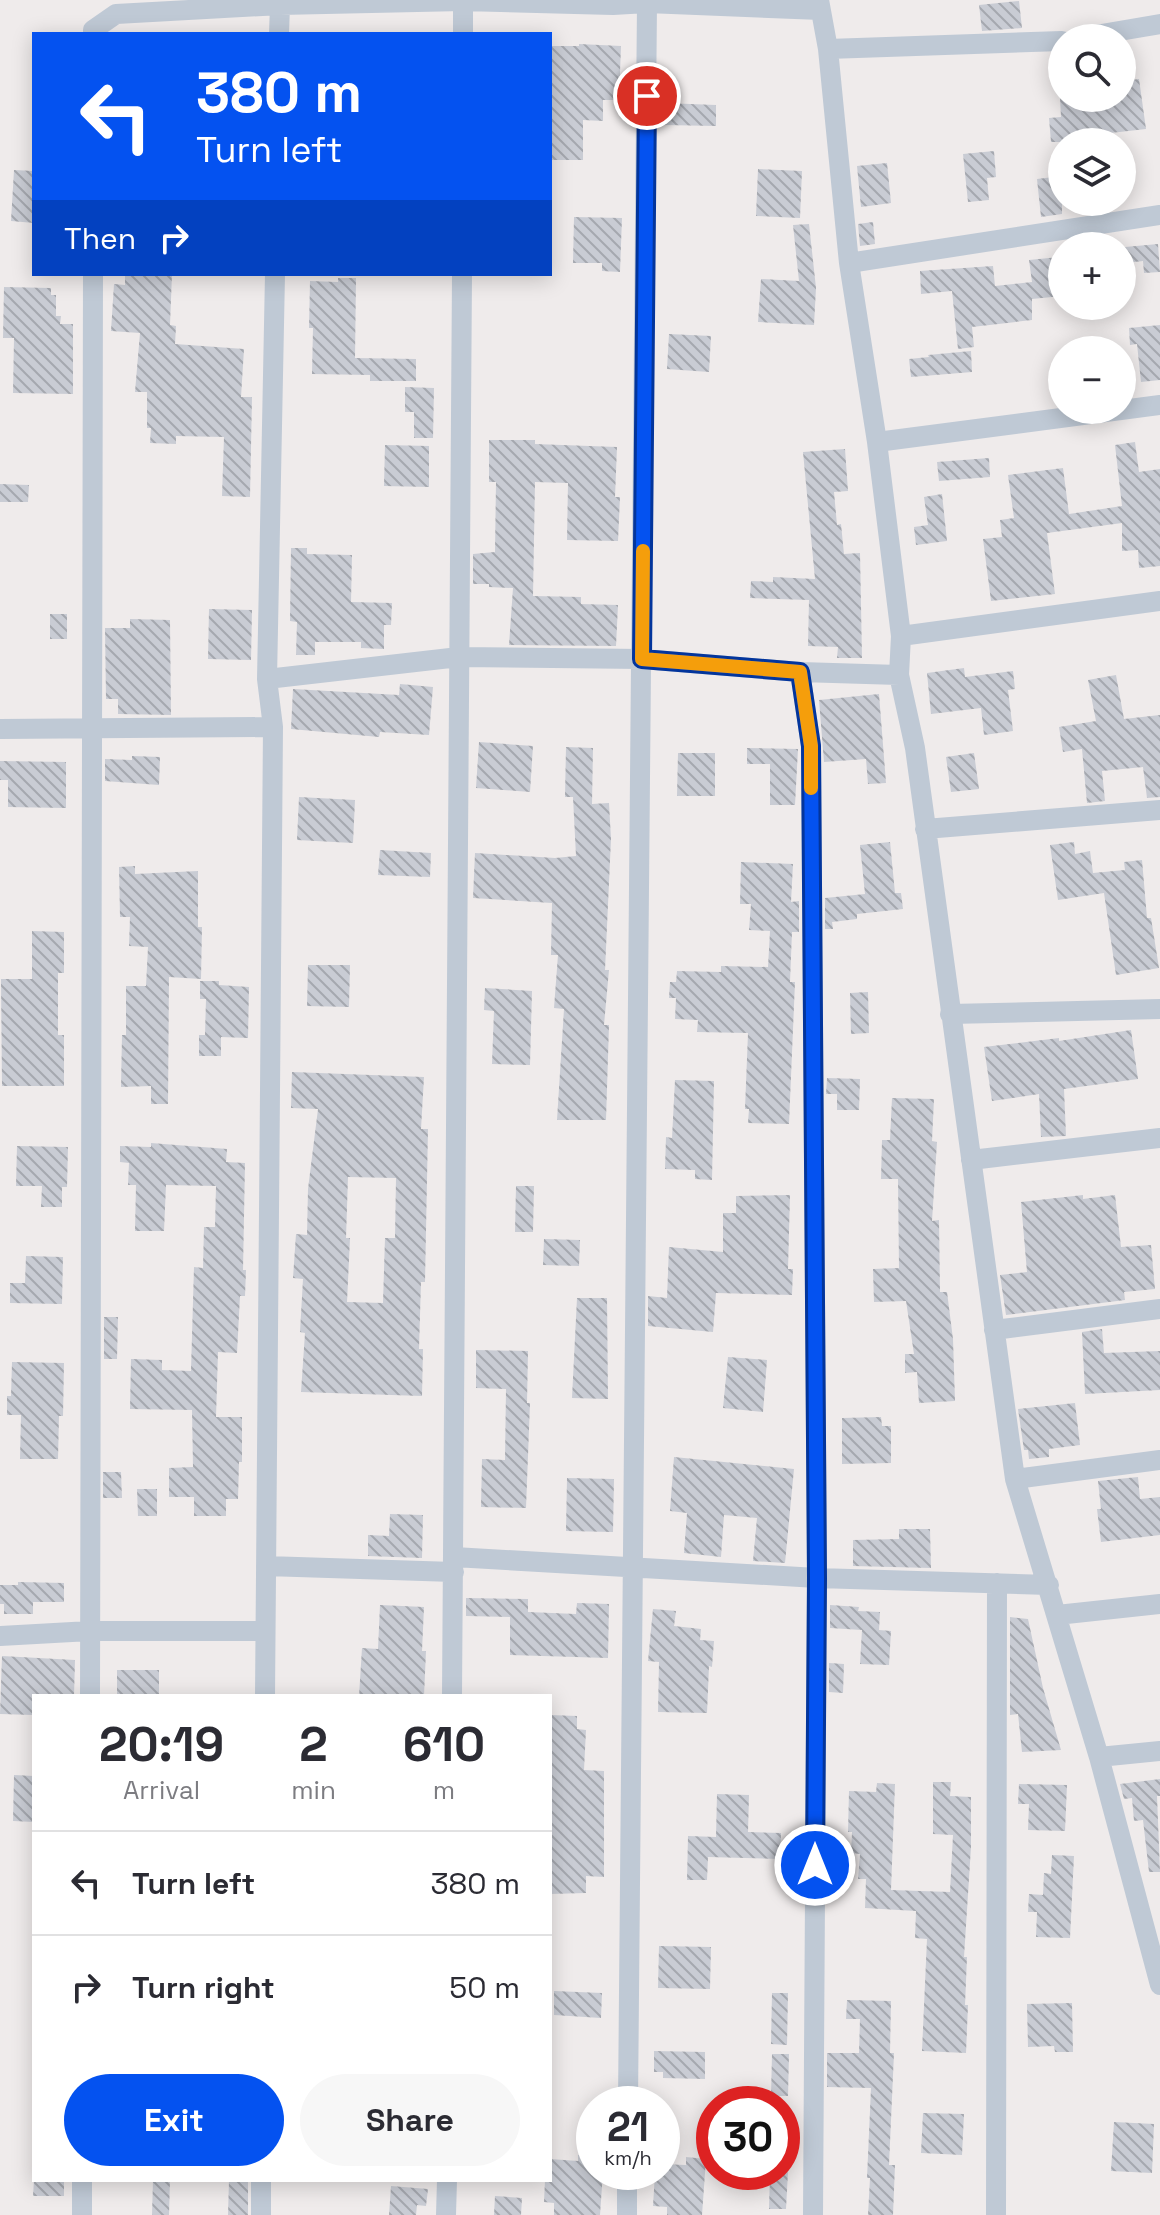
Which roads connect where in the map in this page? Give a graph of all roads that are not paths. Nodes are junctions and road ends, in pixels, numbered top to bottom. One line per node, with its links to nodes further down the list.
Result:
1 (463, 1): 2 (street); 4 (street); 10 (street)
2 (612, 3): 3 (street)
3 (647, 3): 5 (street); 23 (street)
4 (280, 5): 8 (street); 9 (street)
5 (820, 5): 12 (street)
6 (1160, 24): 7 (street)
7 (1136, 28)
8 (93, 32)
9 (279, 32)
10 (463, 32)
11 (1048, 41): 12 (street)
12 (828, 49): 14 (street)
13 (1160, 215): 14 (street)
14 (849, 263): 19 (street)
15 (93, 276): 28 (street)
16 (275, 276): 26 (street)
17 (462, 276): 22 (street)
18 (1160, 405): 19 (street)
19 (877, 442): 21 (street)
20 (1160, 601): 21 (street)
21 (901, 636): 25 (street)
22 (459, 657): 23 (street); 26 (street); 40 (street)
23 (642, 659): 24 (street); 42 (street)
24 (800, 672): 25 (street); 43 (street)
25 (899, 675): 31 (street)
26 (267, 679): 27 (street)
27 (273, 727): 28 (street); 41 (street)
28 (92, 728): 29 (street); 48 (street)
29 (0, 729)
30 (1160, 810): 31 (street)
31 (925, 829): 33 (street)
32 (1160, 1009): 33 (street)
33 (950, 1014): 35 (street)
34 (1160, 1138): 35 (street)
35 (971, 1160): 37 (street)
36 (1160, 1309): 37 (street)
37 (994, 1330): 39 (street)
38 (1160, 1460): 39 (street)
39 (1015, 1479): 45 (street)
40 (454, 1564): 41 (street); 42 (street); 53 (street)
41 (266, 1566): 49 (street)
42 (632, 1569): 43 (street); 58 (street)
43 (817, 1578): 44 (street); 67 (street)
44 (997, 1583): 45 (street); 68 (street)
45 (1049, 1585): 47 (street)
46 (1160, 1604): 47 (street)
47 (1057, 1615): 55 (street)
48 (90, 1631): 49 (street); 50 (street); 51 (street)
49 (265, 1631): 52 (street)
50 (0, 1636)
51 (90, 1694)
52 (265, 1694)
53 (452, 1694)
54 (1160, 1751): 55 (street)
55 (1099, 1757): 56 (street)
56 (1151, 1918): 57 (street)
57 (1160, 1985)
58 (628, 2086)
59 (82, 2182): 63 (street)
60 (261, 2182): 64 (street)
61 (447, 2182): 65 (street)
62 (627, 2190): 66 (street)
63 (82, 2215)
64 (261, 2215)
65 (446, 2215)
66 (627, 2215)
67 (813, 2215)
68 (996, 2215)

